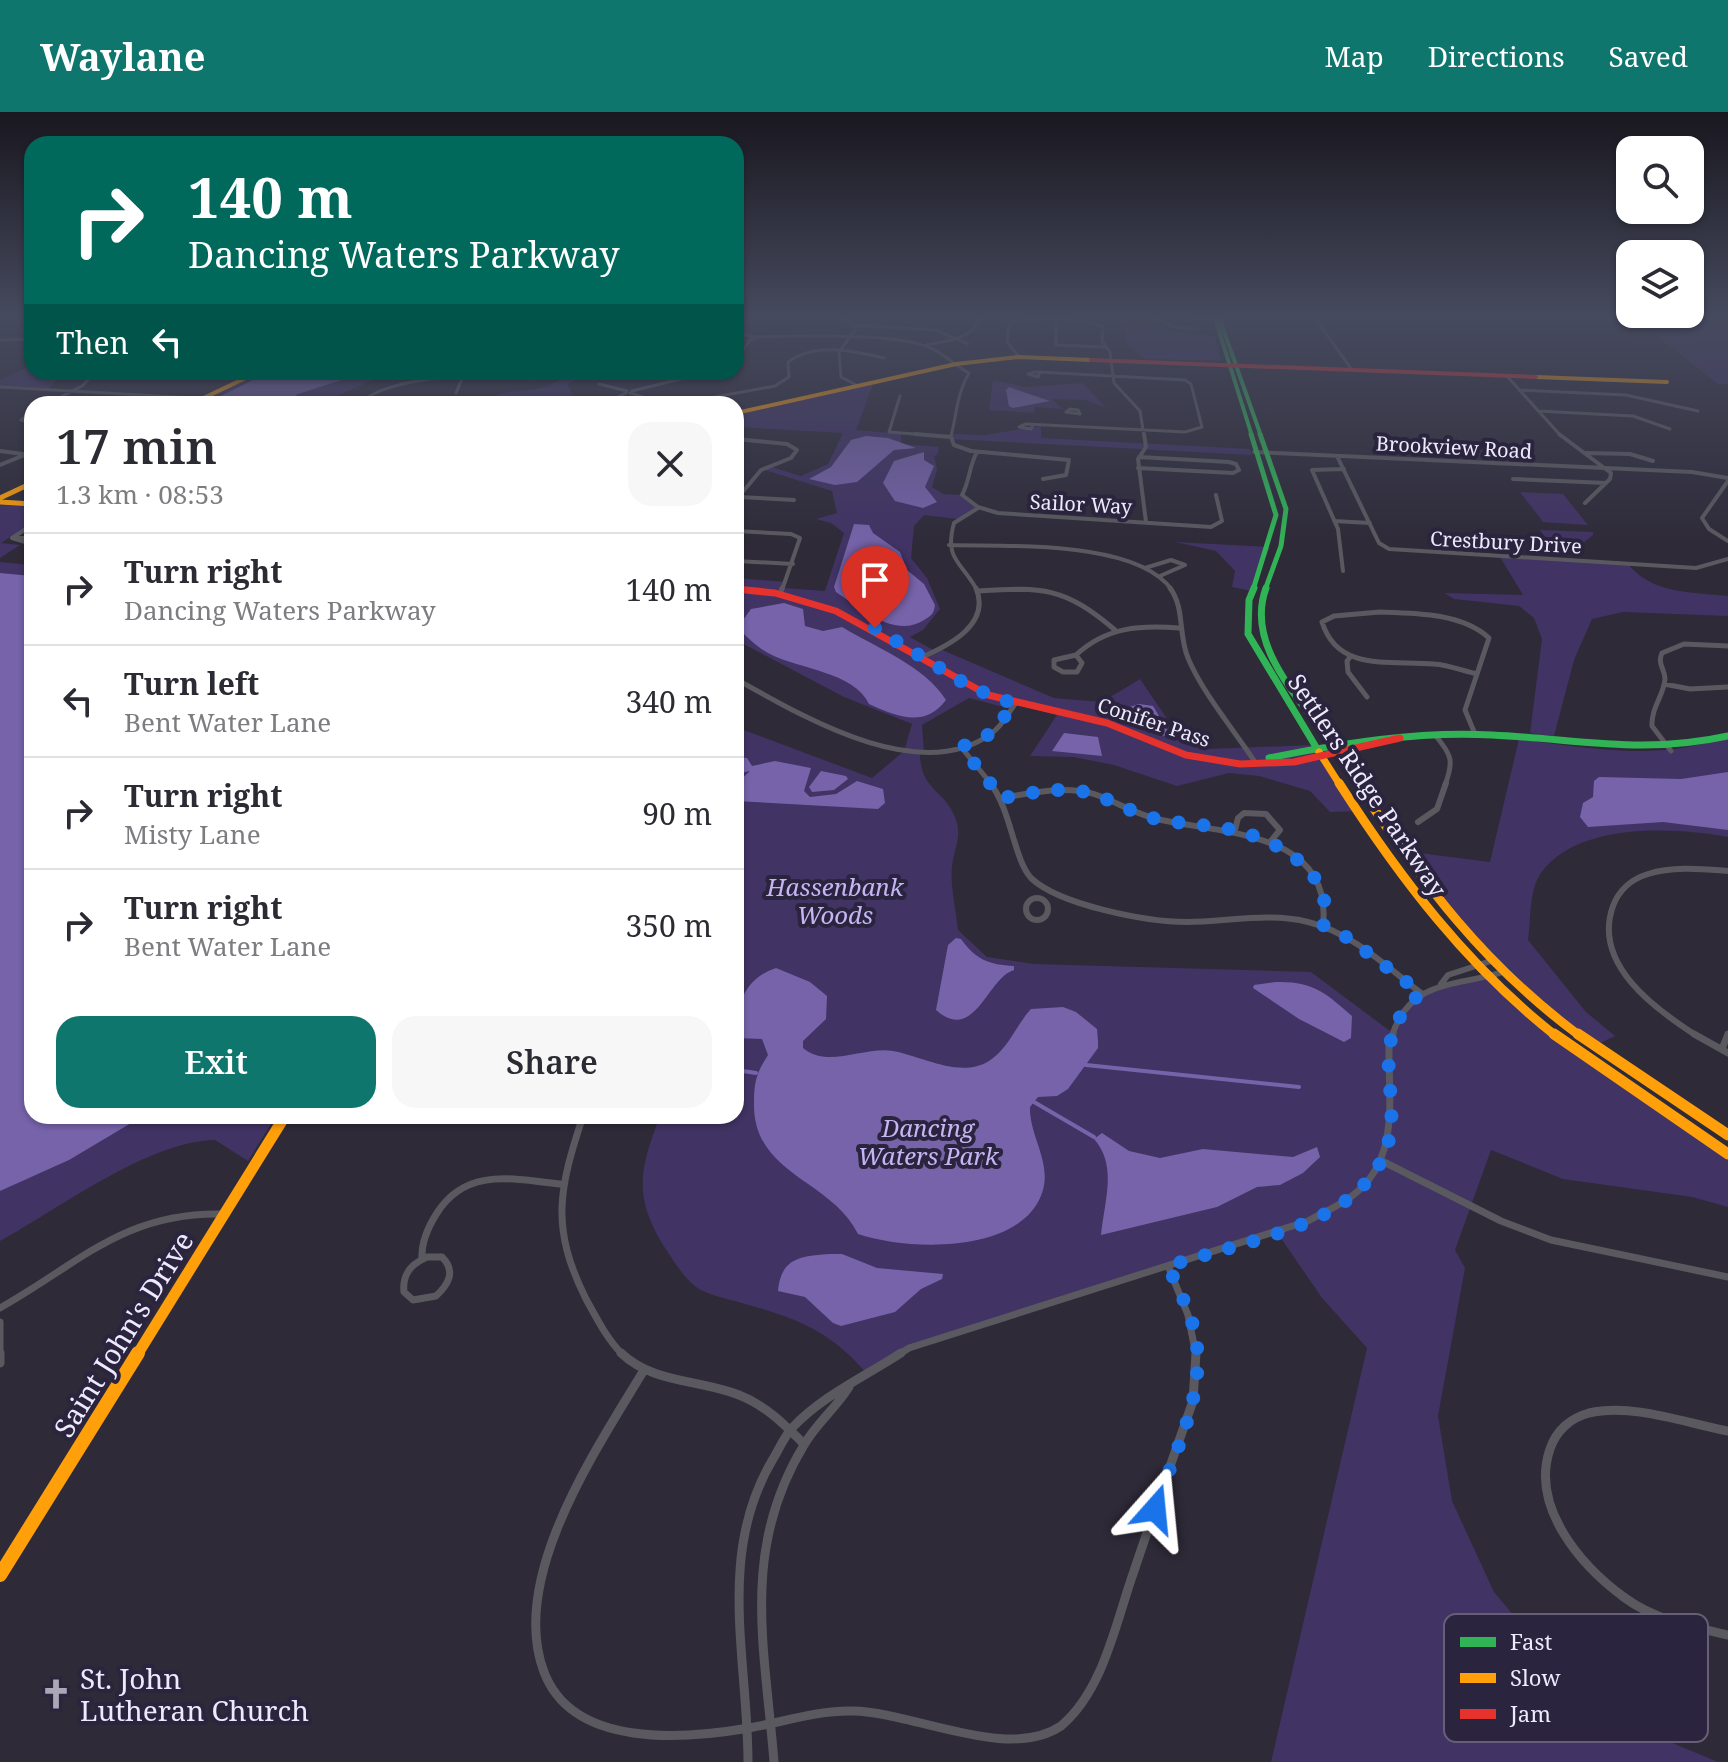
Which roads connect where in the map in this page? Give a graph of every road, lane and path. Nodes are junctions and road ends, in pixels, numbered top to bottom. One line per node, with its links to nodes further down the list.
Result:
1 (85, 392): 10 (street)
2 (629, 392): 11 (street); 12 (street)
3 (829, 392): 14 (street)
4 (958, 392): 22 (street)
5 (1123, 392): 21 (street)
6 (1193, 392): 21 (street)
7 (1240, 392): 26 (street, Settlers Ridge Parkway)
8 (1521, 392): 15 (street)
9 (1562, 392): 16 (street)
10 (133, 396)
11 (620, 396)
12 (637, 396)
13 (900, 396): 22 (street)
14 (744, 411)
15 (1538, 411): 20 (street); 28 (street)
16 (1698, 411)
17 (1080, 414): 19 (street)
18 (1033, 425): 19 (street)
19 (1080, 427): 21 (street)
20 (1670, 429)
21 (1143, 430): 31 (street)
22 (951, 437): 25 (street)
23 (744, 440): 42 (street)
24 (0, 451): 27 (street)
25 (977, 452): 37 (street); 49 (street)
26 (1260, 452): 30 (street, Brookview Road); 85 (street, Settlers Ridge Parkway); 87 (street, Settlers Ridge Parkway)
27 (24, 453)
28 (1586, 453): 32 (street); 35 (street)
29 (24, 455): 33 (street)
30 (1337, 456): 35 (street, Brookview Road); 36 (street, Crestbury Drive)
31 (1139, 457): 34 (street); 34 (street)
32 (1653, 461)
33 (0, 465)
34 (1138, 468): 51 (street)
35 (1607, 468): 39 (street, Brookview Road); 40 (street)
36 (1344, 469): 50 (street); 52 (street, Crestbury Drive)
37 (1043, 479)
38 (1513, 479): 40 (street)
39 (1728, 480): 57 (street)
40 (1606, 483): 48 (street)
41 (24, 484): 44 (street)
42 (744, 490)
43 (1216, 495): 51 (street, Sailor Way)
44 (0, 498): 47 (street)
45 (744, 498): 46 (street)
46 (794, 500)
47 (24, 502)
48 (1585, 503)
49 (978, 507): 51 (street, Sailor Way); 59 (street)
50 (1334, 521): 52 (street); 64 (street)
51 (1146, 522)
52 (1370, 523): 60 (street, Crestbury Drive)
53 (24, 530): 55 (street)
54 (744, 532): 62 (street)
55 (12, 538): 56 (street); 58 (street)
56 (24, 538)
57 (1728, 541)
58 (24, 542)
59 (949, 545): 63 (street); 68 (street)
60 (1728, 559)
61 (744, 561): 62 (street)
62 (793, 564): 67 (street)
63 (1145, 568): 65 (street); 65 (street)
64 (1343, 571)
65 (1160, 576): 69 (street)
66 (744, 589): 67 (street, Conifer Pass)
67 (781, 591): 74 (street, Conifer Pass)
68 (978, 591): 70 (street); 74 (street)
69 (1179, 628): 70 (street); 88 (street)
70 (1115, 630): 72 (street)
71 (1728, 646): 77 (street)
72 (1076, 655): 72 (street)
73 (1351, 656): 75 (street); 75 (street); 79 (street)
74 (922, 657): 80 (street, Conifer Pass)
75 (1477, 674): 81 (street)
76 (744, 683): 84 (street)
77 (1664, 684): 78 (street); 86 (street)
78 (1728, 687)
79 (1367, 697)
80 (1015, 704): 84 (street); 88 (street, Conifer Pass)
81 (1475, 734): 82 (street, Conifer Pass); 86 (street, Conifer Pass)
82 (1435, 735): 85 (street, Conifer Pass); 90 (street)
83 (1728, 736): 86 (street, Conifer Pass)
84 (961, 747): 89 (street)
85 (1333, 750): 87 (street, Conifer Pass); 97 (street, Settlers Ridge Parkway)
86 (1671, 751)
87 (1320, 753): 88 (street, Conifer Pass); 98 (street, Settlers Ridge Parkway)
88 (1255, 762)
89 (1002, 798): 91 (street); 94 (street)
90 (1418, 822)
91 (1235, 830): 92 (street); 92 (street)
92 (1270, 842): 96 (street)
93 (1728, 871): 104 (street)
94 (1052, 895): 95 (street); 96 (street)
95 (1045, 902)
96 (1323, 925): 102 (street)
97 (1491, 961): 98 (street); 99 (street, Settlers Ridge Parkway)
98 (1476, 965): 100 (street, Settlers Ridge Parkway); 101 (street)
99 (1503, 972): 100 (street); 107 (street, Settlers Ridge Parkway)
100 (1487, 977): 101 (street); 108 (street, Settlers Ridge Parkway)
101 (1441, 984): 102 (street)
102 (1421, 993): 109 (street)
103 (1728, 1034): 104 (street)
104 (1725, 1051)
105 (280, 1124): 111 (street, Saint John's Drive)
106 (580, 1124): 110 (street)
107 (1728, 1135)
108 (1728, 1154)
109 (1382, 1161): 113 (street); 114 (street)
110 (560, 1184): 112 (street); 118 (street)
111 (222, 1214): 115 (street); 123 (street, Saint John's Drive)
112 (422, 1259): 112 (street)
113 (1168, 1266): 119 (street); 127 (street)
114 (1728, 1277)
115 (0, 1308)
116 (0, 1322): 117 (street)
117 (0, 1363)
118 (644, 1370): 120 (street); 128 (street)
119 (849, 1387): 120 (street); 122 (street)
120 (790, 1430): 122 (street); 128 (street)
121 (1728, 1431): 124 (street)
122 (804, 1444): 127 (street)
123 (0, 1575)
124 (1650, 1614)
125 (1708, 1631): 126 (street)
126 (1728, 1635)
127 (773, 1723): 128 (street); 130 (street)
128 (748, 1729): 129 (street)
129 (748, 1762)
130 (774, 1762)

